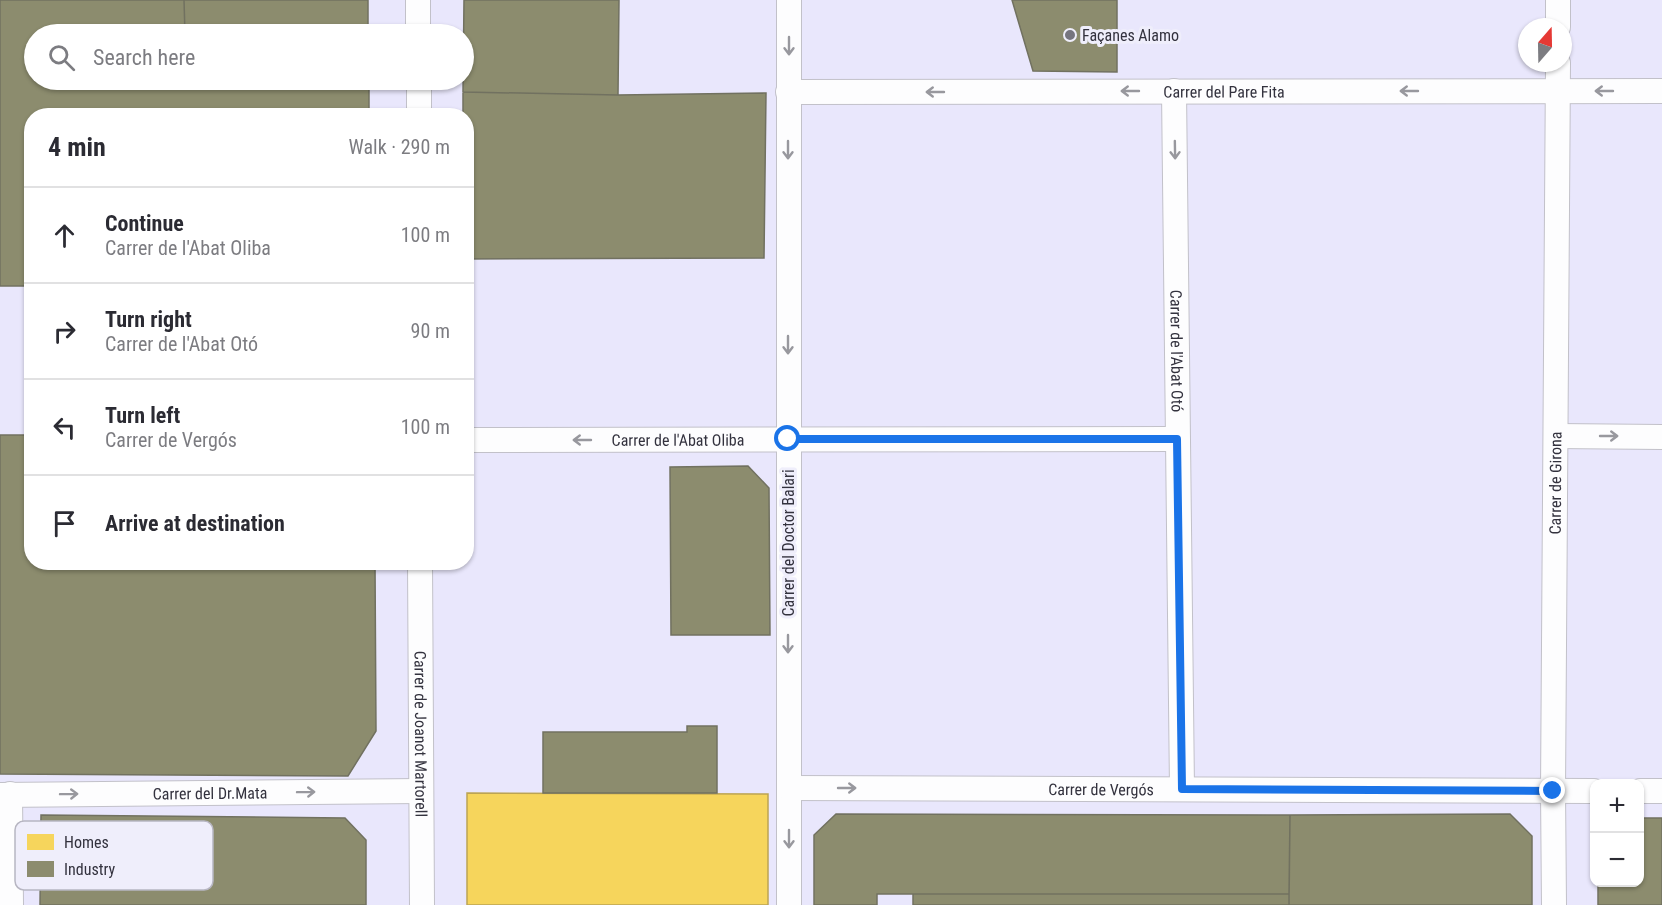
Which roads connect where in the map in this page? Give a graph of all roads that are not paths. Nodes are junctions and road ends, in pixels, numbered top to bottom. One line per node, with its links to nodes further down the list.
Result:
1 (418, 0): 5 (street)
2 (789, 0): 10 (street, Carrer del Doctor Balari, one-way to 10)
3 (1558, 0): 4 (street)
4 (1558, 18)
5 (418, 24)
6 (1558, 72): 9 (street, Carrer de Girona)
7 (419, 90): 12 (street)
8 (1174, 91): 9 (street, Carrer del Pare Fita, one-way to 8); 10 (street, Carrer del Pare Fita, one-way to 10); 16 (street, Carrer de l'Abat Otó, one-way to 16)
9 (1558, 91): 11 (street, Carrer del Pare Fita, one-way to 9); 13 (street, Carrer de Girona)
10 (788, 92): 15 (street, Carrer del Doctor Balari, one-way to 15)
11 (1662, 92)
12 (419, 108)
13 (1556, 436): 14 (street, one-way to 14); 22 (street, Carrer de Girona)
14 (1662, 437)
15 (788, 439): 16 (street, Carrer de l'Abat Oliba); 17 (street, Carrer de l'Abat Oliba, one-way to 17); 19 (street, Carrer del Doctor Balari, one-way to 19)
16 (1177, 439): 20 (street, Carrer de l'Abat Otó)
17 (474, 440)
18 (420, 570): 21 (street, Carrer de Joanot Martorell)
19 (789, 788): 20 (street, Carrer de Vergós, one-way to 20); 29 (street, Carrer del Doctor Balari, one-way to 29)
20 (1182, 789): 22 (street, Carrer de Vergós)
21 (421, 791): 26 (street, Carrer del Dr.Mata, one-way to 21); 28 (street, Carrer de Joanot Martorell)
22 (1553, 791): 23 (street, Carrer de Vergós); 30 (street, Carrer de Girona)
23 (1590, 791)
24 (1644, 791): 25 (street)
25 (1662, 791)
26 (5, 794): 27 (street)
27 (12, 905)
28 (422, 905)
29 (789, 905)
30 (1554, 905)

